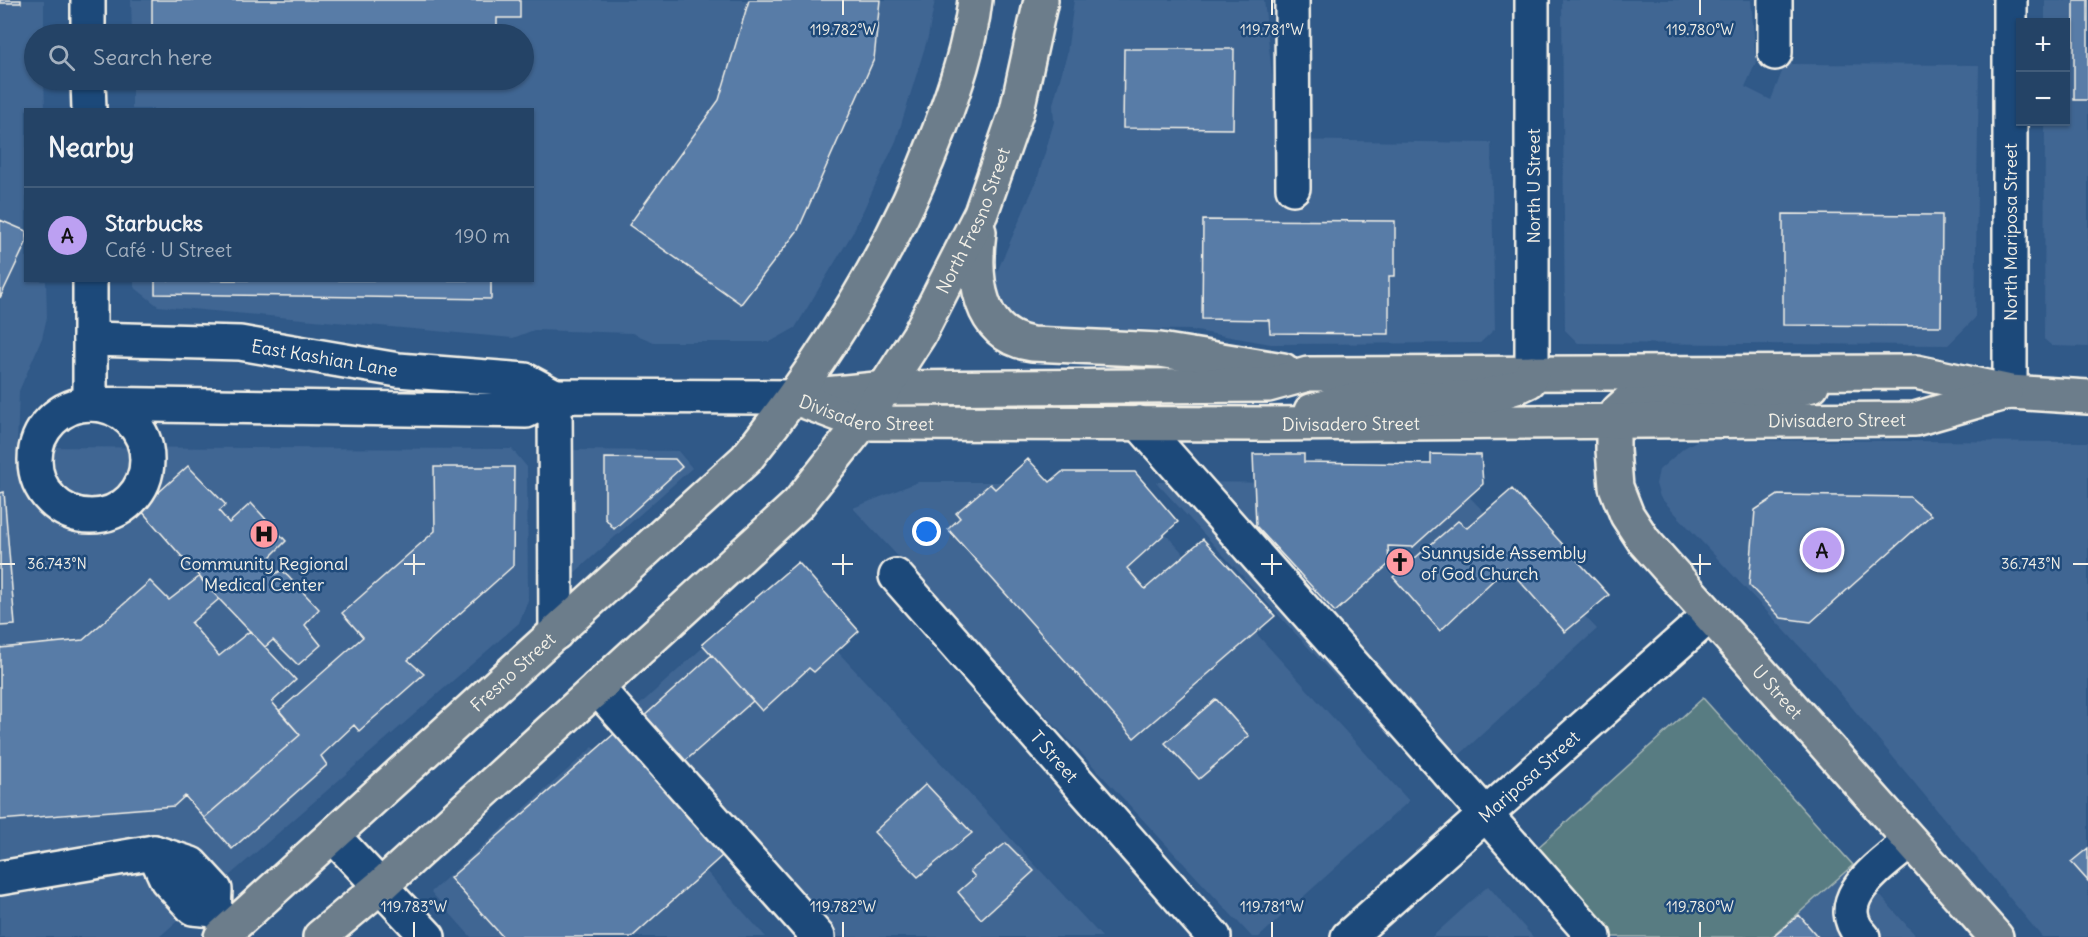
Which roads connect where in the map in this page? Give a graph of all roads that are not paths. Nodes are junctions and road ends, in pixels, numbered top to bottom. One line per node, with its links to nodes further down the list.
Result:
1 (88, 0): 8 (street)
2 (975, 0): 23 (main road)
3 (1041, 0): 13 (main road, North Fresno Street)
4 (1292, 0): 12 (street)
5 (1532, 0): 16 (street, North U Street)
6 (1775, 0): 9 (street)
7 (2010, 0): 20 (street, North Mariposa Street)
8 (88, 24)
9 (1775, 53)
10 (88, 90): 11 (street)
11 (88, 108)
12 (1293, 188)
13 (981, 213): 17 (main road); 19 (main road, North Fresno Street)
14 (90, 282): 15 (street)
15 (90, 339): 21 (street, East Kashian Lane); 21 (street, East Kashian Lane)
16 (1532, 372): 17 (main road, Divisadero Street); 18 (main road, Divisadero Street); 27 (main road)
17 (1308, 374): 19 (main road, Divisadero Street)
18 (1857, 374): 20 (main road, Divisadero Street); 24 (main road)
19 (886, 388): 23 (main road, Divisadero Street); 25 (main road, North Fresno Street)
20 (2010, 392): 22 (main road, Divisadero Street); 24 (main road, Divisadero Street)
21 (555, 396): 23 (street, East Kashian Lane); 30 (street)
22 (2088, 397)
23 (795, 398): 25 (main road, Divisadero Street); 30 (main road, Fresno Street)
24 (1613, 422): 27 (main road, Divisadero Street); 29 (main road, U Street)
25 (862, 423): 26 (main road, Divisadero Street); 31 (main road)
26 (1139, 423): 27 (main road, Divisadero Street); 32 (street)
27 (1263, 424)
28 (896, 576): 41 (street, T Street)
29 (1710, 615): 32 (street, Mariposa Street); 34 (main road, U Street)
30 (556, 633): 33 (main road, Fresno Street)
31 (597, 688): 36 (main road); 40 (street)
32 (1485, 814): 42 (street, Mariposa Street); 43 (street)
33 (333, 836): 36 (street); 37 (main road, Fresno Street)
34 (1910, 841): 44 (street); 45 (main road, U Street)
35 (0, 878): 37 (street)
36 (382, 885): 38 (main road); 39 (street)
37 (223, 925)
38 (320, 937)
39 (428, 937)
40 (818, 937)
41 (1214, 937)
42 (1348, 937)
43 (1594, 937)
44 (1863, 937)
45 (1996, 937)

